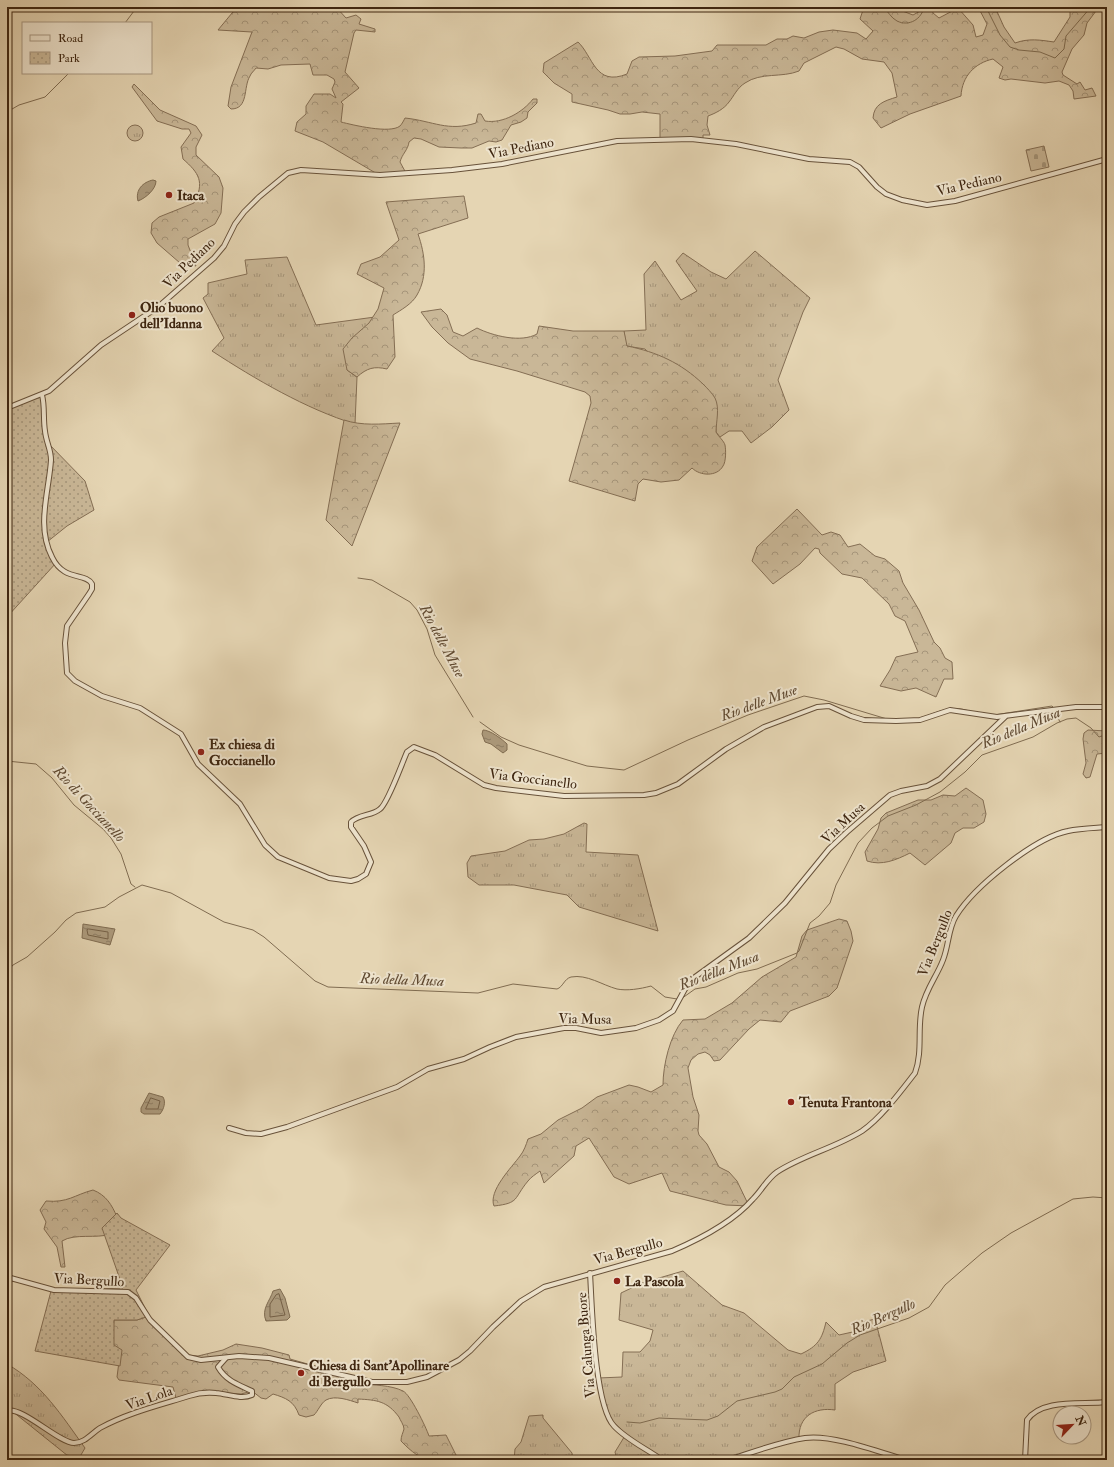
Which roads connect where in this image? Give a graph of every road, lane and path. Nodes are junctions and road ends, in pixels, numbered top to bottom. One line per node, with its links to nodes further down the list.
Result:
1 (1107, 160): 2 (street, Via Pediano)
2 (42, 395): 3 (street, Via Pediano); 5 (street, Via Goccianello)
3 (7, 408)
4 (1107, 707): 5 (street, Via Goccianello)
5 (1006, 717): 7 (street, Via Musa)
6 (1107, 827): 8 (street, Via Bergullo)
7 (229, 1128)
8 (590, 1273): 10 (street, Via Bergullo); 13 (street, Via Calunga Buore)
9 (7, 1277): 10 (street, Via Bergullo)
10 (226, 1358): 12 (street, Via Lola)
11 (1107, 1402): 16 (street)
12 (7, 1412)
13 (662, 1460)
14 (728, 1460): 15 (street)
15 (906, 1460)
16 (1024, 1460)

